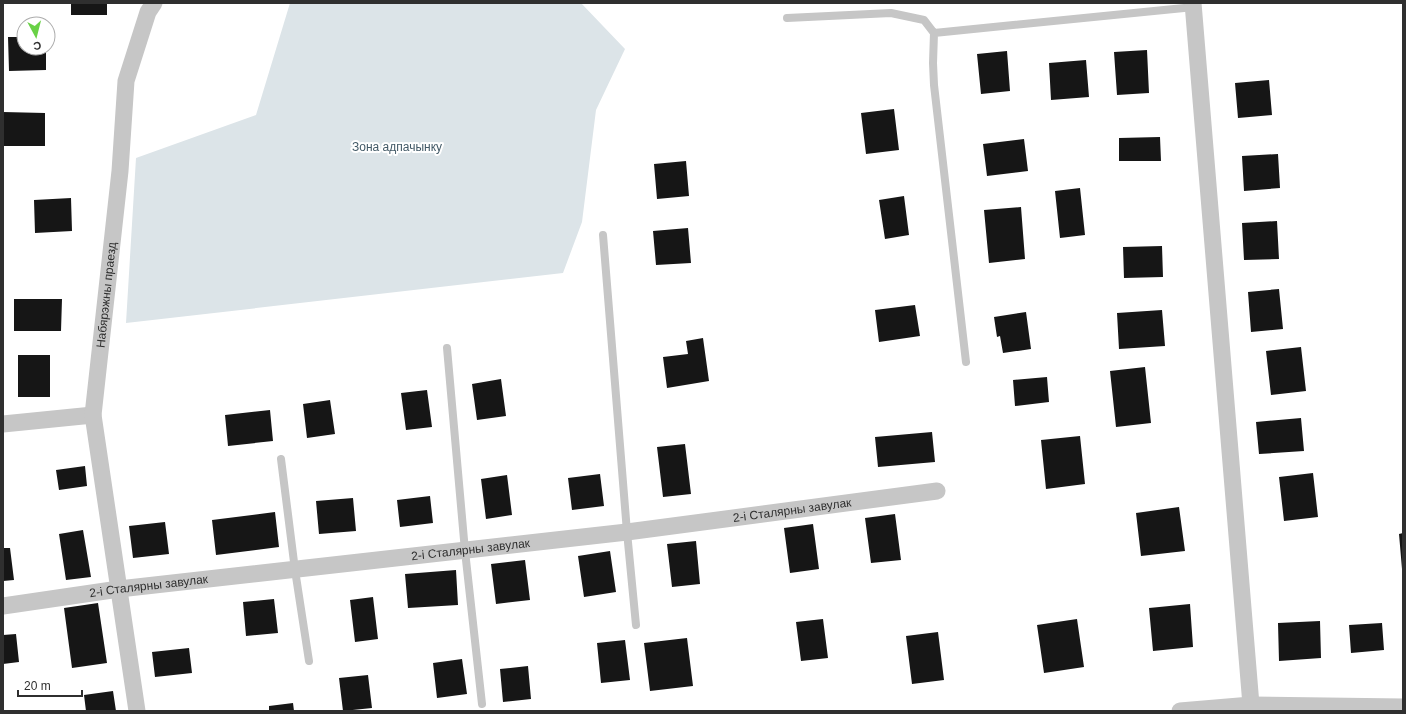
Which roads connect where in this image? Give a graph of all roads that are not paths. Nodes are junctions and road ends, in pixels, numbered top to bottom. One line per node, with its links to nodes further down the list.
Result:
1 (154, 3): 8 (street, Набярэжны праезд)
2 (1194, 5): 4 (lane); 20 (street)
3 (787, 18): 4 (lane)
4 (934, 33): 7 (lane)
5 (603, 235): 12 (lane)
6 (448, 348): 13 (lane)
7 (966, 362)
8 (93, 415): 9 (street); 15 (street, Набярэжны праезд)
9 (3, 424)
10 (281, 459): 14 (lane)
11 (937, 492): 12 (street, 2-і Сталярны завулак)
12 (627, 532): 13 (street, 2-і Сталярны завулак); 17 (lane)
13 (465, 550): 14 (street, 2-і Сталярны завулак); 19 (lane)
14 (295, 570): 15 (street, 2-і Сталярны завулак); 18 (lane)
15 (119, 589): 16 (street, 2-і Сталярны завулак); 22 (street, Набярэжны праезд)
16 (3, 606)
17 (636, 625)
18 (309, 661)
19 (482, 704)
20 (1251, 705): 21 (street); 23 (street)
21 (1403, 707)
22 (137, 711)
23 (1180, 711)

